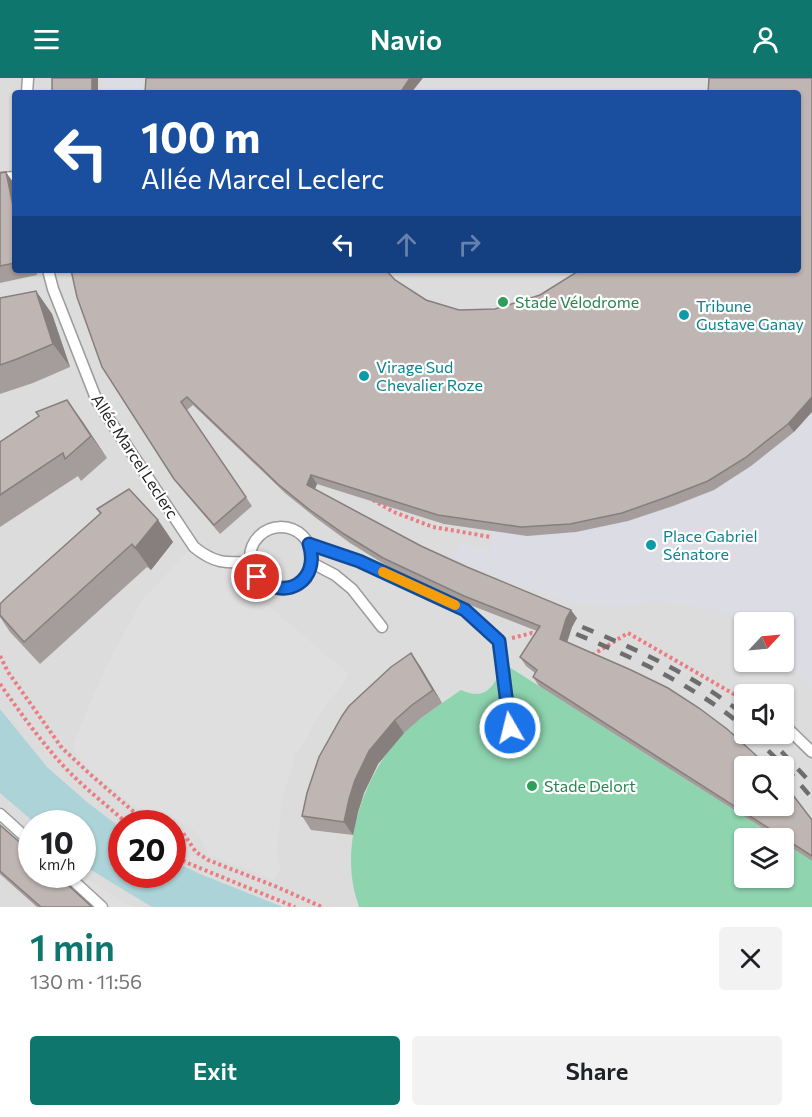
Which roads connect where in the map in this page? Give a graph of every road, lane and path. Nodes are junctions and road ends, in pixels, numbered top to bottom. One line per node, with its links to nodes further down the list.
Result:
1 (49, 273): 5 (lane, Allée Marcel Leclerc)
2 (369, 498): 3 (path)
3 (491, 537)
4 (309, 544): 5 (lane); 6 (lane); 9 (lane)
5 (251, 562): 6 (lane)
6 (312, 563): 7 (lane)
7 (382, 627)
8 (543, 637): 9 (path)
9 (499, 641): 14 (lane)
10 (584, 651): 13 (path)
11 (0, 656): 18 (path)
12 (0, 684): 17 (path)
13 (734, 694)
14 (510, 728)
15 (794, 735): 16 (lane)
16 (812, 752)
17 (111, 810)
18 (132, 810)
19 (0, 814): 20 (lane)
20 (18, 830)
21 (186, 838): 26 (path)
22 (186, 862): 25 (path)
23 (81, 888): 24 (lane)
24 (102, 907)
25 (296, 907)
26 (322, 907)

